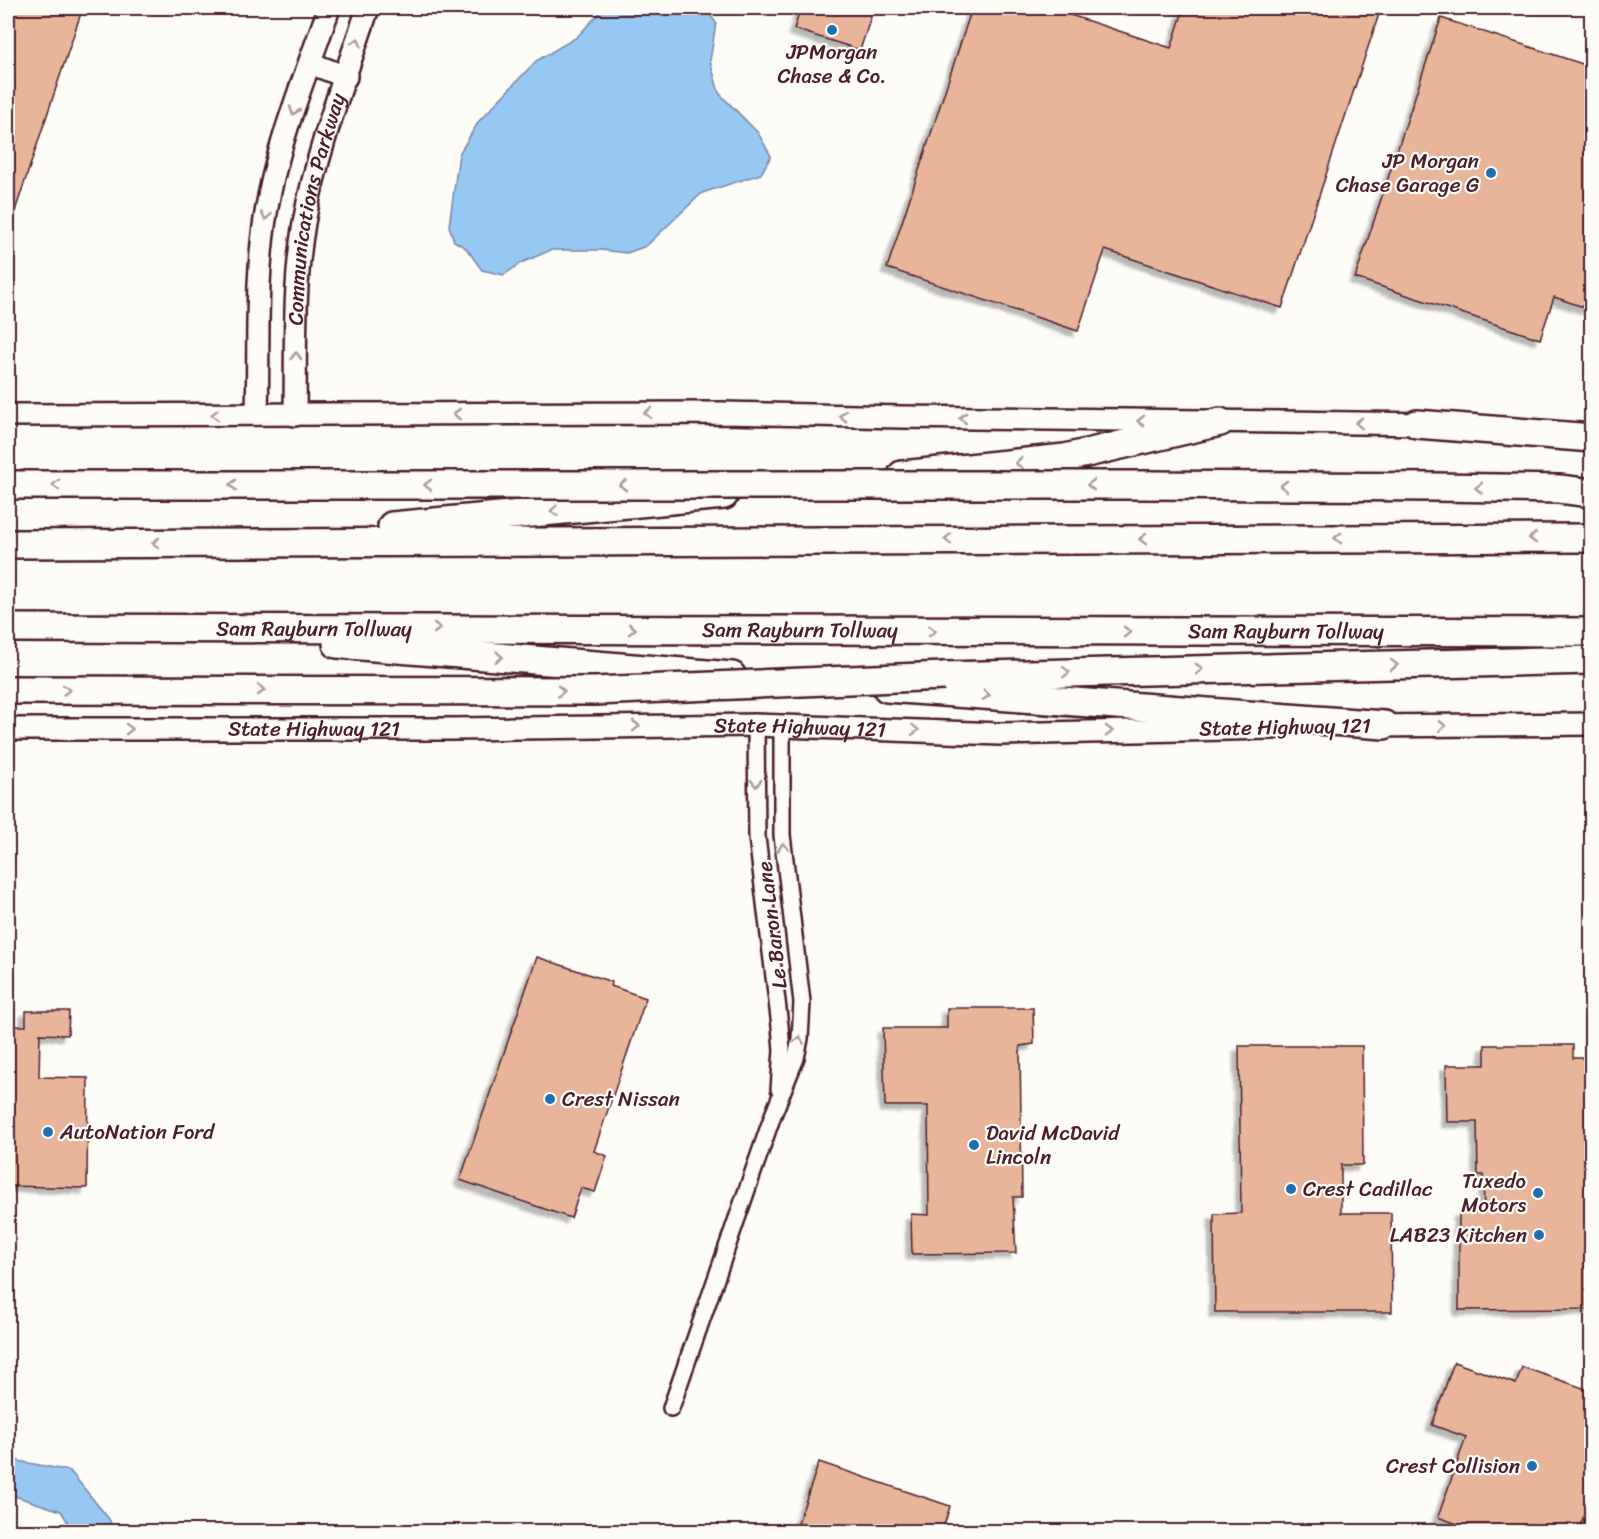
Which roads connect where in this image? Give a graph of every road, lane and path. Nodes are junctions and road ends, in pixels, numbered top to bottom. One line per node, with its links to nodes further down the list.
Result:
1 (329, 8): 3 (main road, Communications Parkway)
2 (368, 8): 4 (main road, Communications Parkway, one-way to 2)
3 (310, 63): 4 (main road); 5 (main road, Communications Parkway, one-way to 5)
4 (346, 77): 7 (main road, Communications Parkway, one-way to 4)
5 (257, 414): 6 (main road, one-way to 6); 7 (main road)
6 (8, 415)
7 (295, 415): 8 (main road, one-way to 7)
8 (1221, 422): 9 (main road, one-way to 8); 15 (highway, one-way to 15)
9 (1417, 424): 10 (main road); 11 (highway)
10 (1592, 426)
11 (1592, 438)
12 (8, 485): 13 (highway, one-way to 12, bridge)
13 (1592, 493)
14 (1592, 538): 15 (highway, one-way to 15)
15 (214, 543): 16 (highway, one-way to 16)
16 (8, 544)
17 (127, 627): 18 (highway, Sam Rayburn Tollway); 19 (highway, Sam Rayburn Tollway, one-way to 19); 25 (highway, one-way to 25)
18 (8, 628)
19 (1592, 633)
20 (1592, 660): 21 (highway, one-way to 20, bridge)
21 (8, 690)
22 (1592, 724): 25 (main road, State Highway 121, one-way to 22)
23 (756, 725): 24 (main road, State Highway 121); 26 (main road, State Highway 121, one-way to 23); 27 (street, Le Baron Lane, one-way to 27)
24 (782, 725): 25 (main road, State Highway 121, one-way to 25); 27 (street, Le Baron Lane, one-way to 24)
25 (1384, 725)
26 (8, 729)
27 (773, 1115): 28 (street, Le Baron Lane)
28 (671, 1408)

